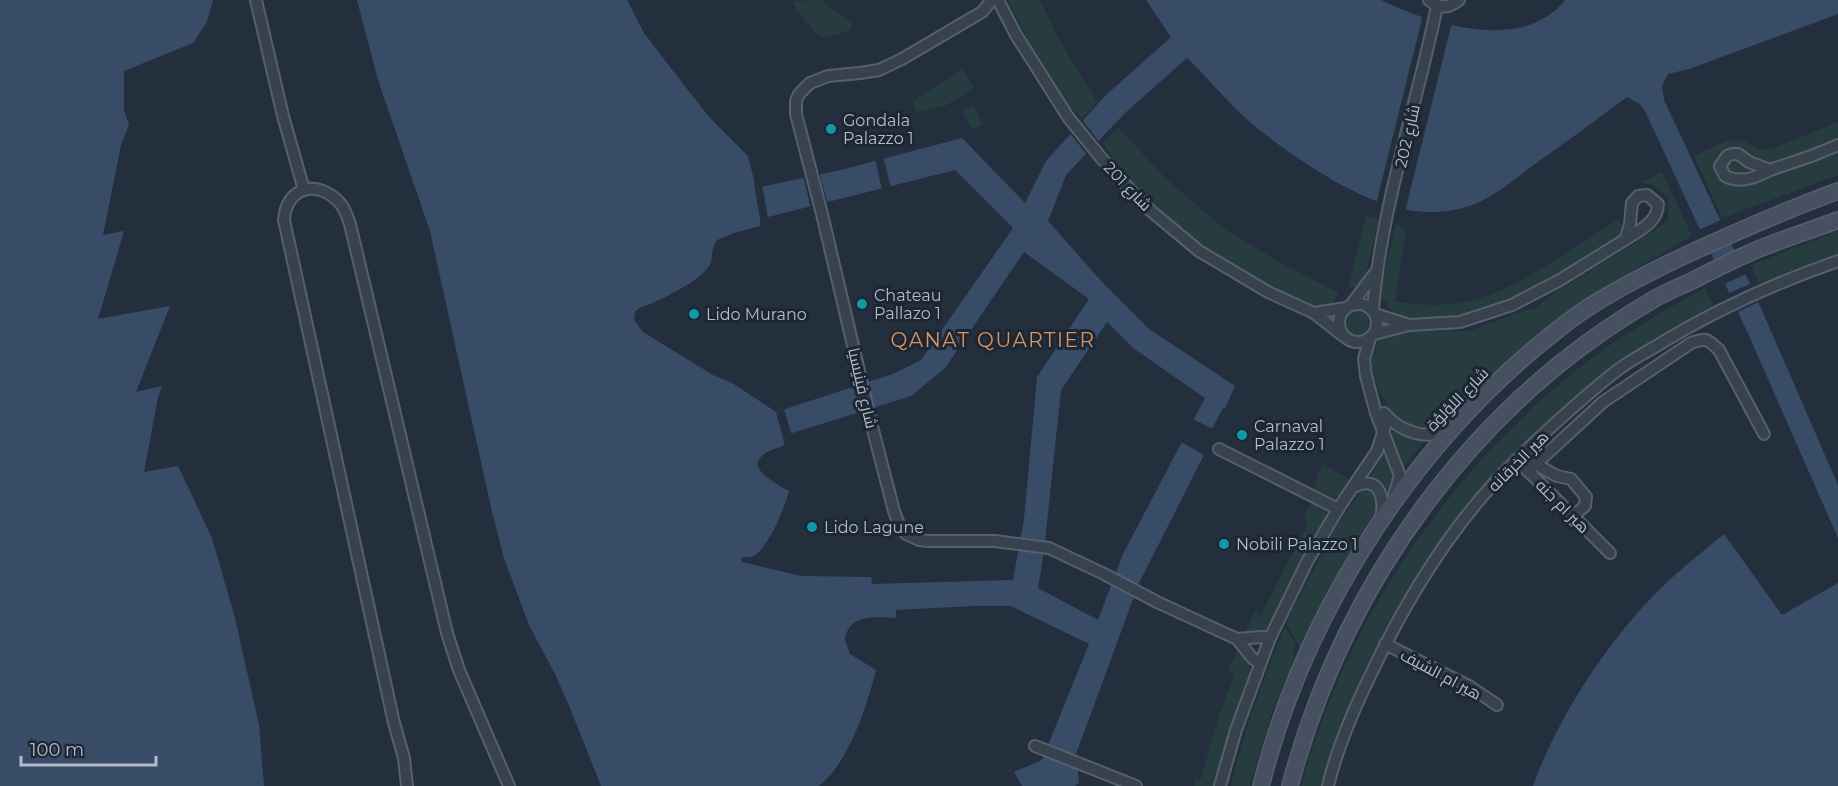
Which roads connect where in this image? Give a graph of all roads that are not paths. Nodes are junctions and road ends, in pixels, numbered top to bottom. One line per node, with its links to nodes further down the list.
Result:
1 (256, 0): 10 (street)
2 (992, 0): 7 (street, شارع فينيسيا)
3 (998, 0): 6 (street, شارع 201)
4 (1459, 0): 5 (street)
5 (1433, 3): 15 (street, شارع 202)
6 (1004, 11): 7 (street, شارع فينيسيا); 18 (street, شارع 201)
7 (982, 12): 37 (street, شارع فينيسيا)
8 (1838, 145): 9 (street)
9 (1770, 170)
10 (304, 190): 42 (street); 43 (street)
11 (1838, 191): 24 (main road, شارع اللؤلؤة)
12 (1838, 220): 47 (main road)
13 (1626, 239): 19 (street)
14 (1838, 261): 29 (street, هير الخرقانه)
15 (1377, 267): 16 (street, شارع 202); 17 (street, شارع 202)
16 (1348, 306): 17 (street); 18 (street); 21 (street)
17 (1374, 312): 19 (street); 20 (street)
18 (1314, 313): 21 (street, شارع 201)
19 (1409, 324): 20 (street)
20 (1372, 336): 21 (street); 22 (street, شارع 201)
21 (1347, 338): 22 (street, شارع 201)
22 (1364, 359): 23 (street, شارع 201)
23 (1372, 398): 25 (street, شارع 201); 26 (street, شارع 201)
24 (1470, 410): 25 (street, شارع 201); 34 (main road, شارع اللؤلؤة)
25 (1388, 417): 26 (street)
26 (1384, 431): 31 (street); 34 (street, شارع 201)
27 (1764, 434): 30 (street)
28 (1219, 449): 32 (street)
29 (1516, 460): 30 (street, هير ام جنه); 38 (street, هير الخرقانه)
30 (1532, 468): 33 (street, هير ام جنه); 33 (street)
31 (1353, 487): 32 (street); 34 (street)
32 (1338, 509): 36 (street)
33 (1573, 516): 35 (street, هير ام جنه)
34 (1377, 528): 46 (main road, شارع اللؤلؤة)
35 (1610, 553)
36 (1270, 638): 37 (street, شارع فينيسيا); 39 (street)
37 (1237, 639): 39 (street, شارع فينيسيا)
38 (1385, 644): 40 (street, هير ام الشيف); 48 (street, هير الخرقانه)
39 (1260, 663): 45 (street)
40 (1497, 705)
41 (1035, 746): 44 (street)
42 (407, 786)
43 (509, 786)
44 (1136, 786)
45 (1220, 786)
46 (1261, 786)
47 (1290, 786)
48 (1328, 786)

